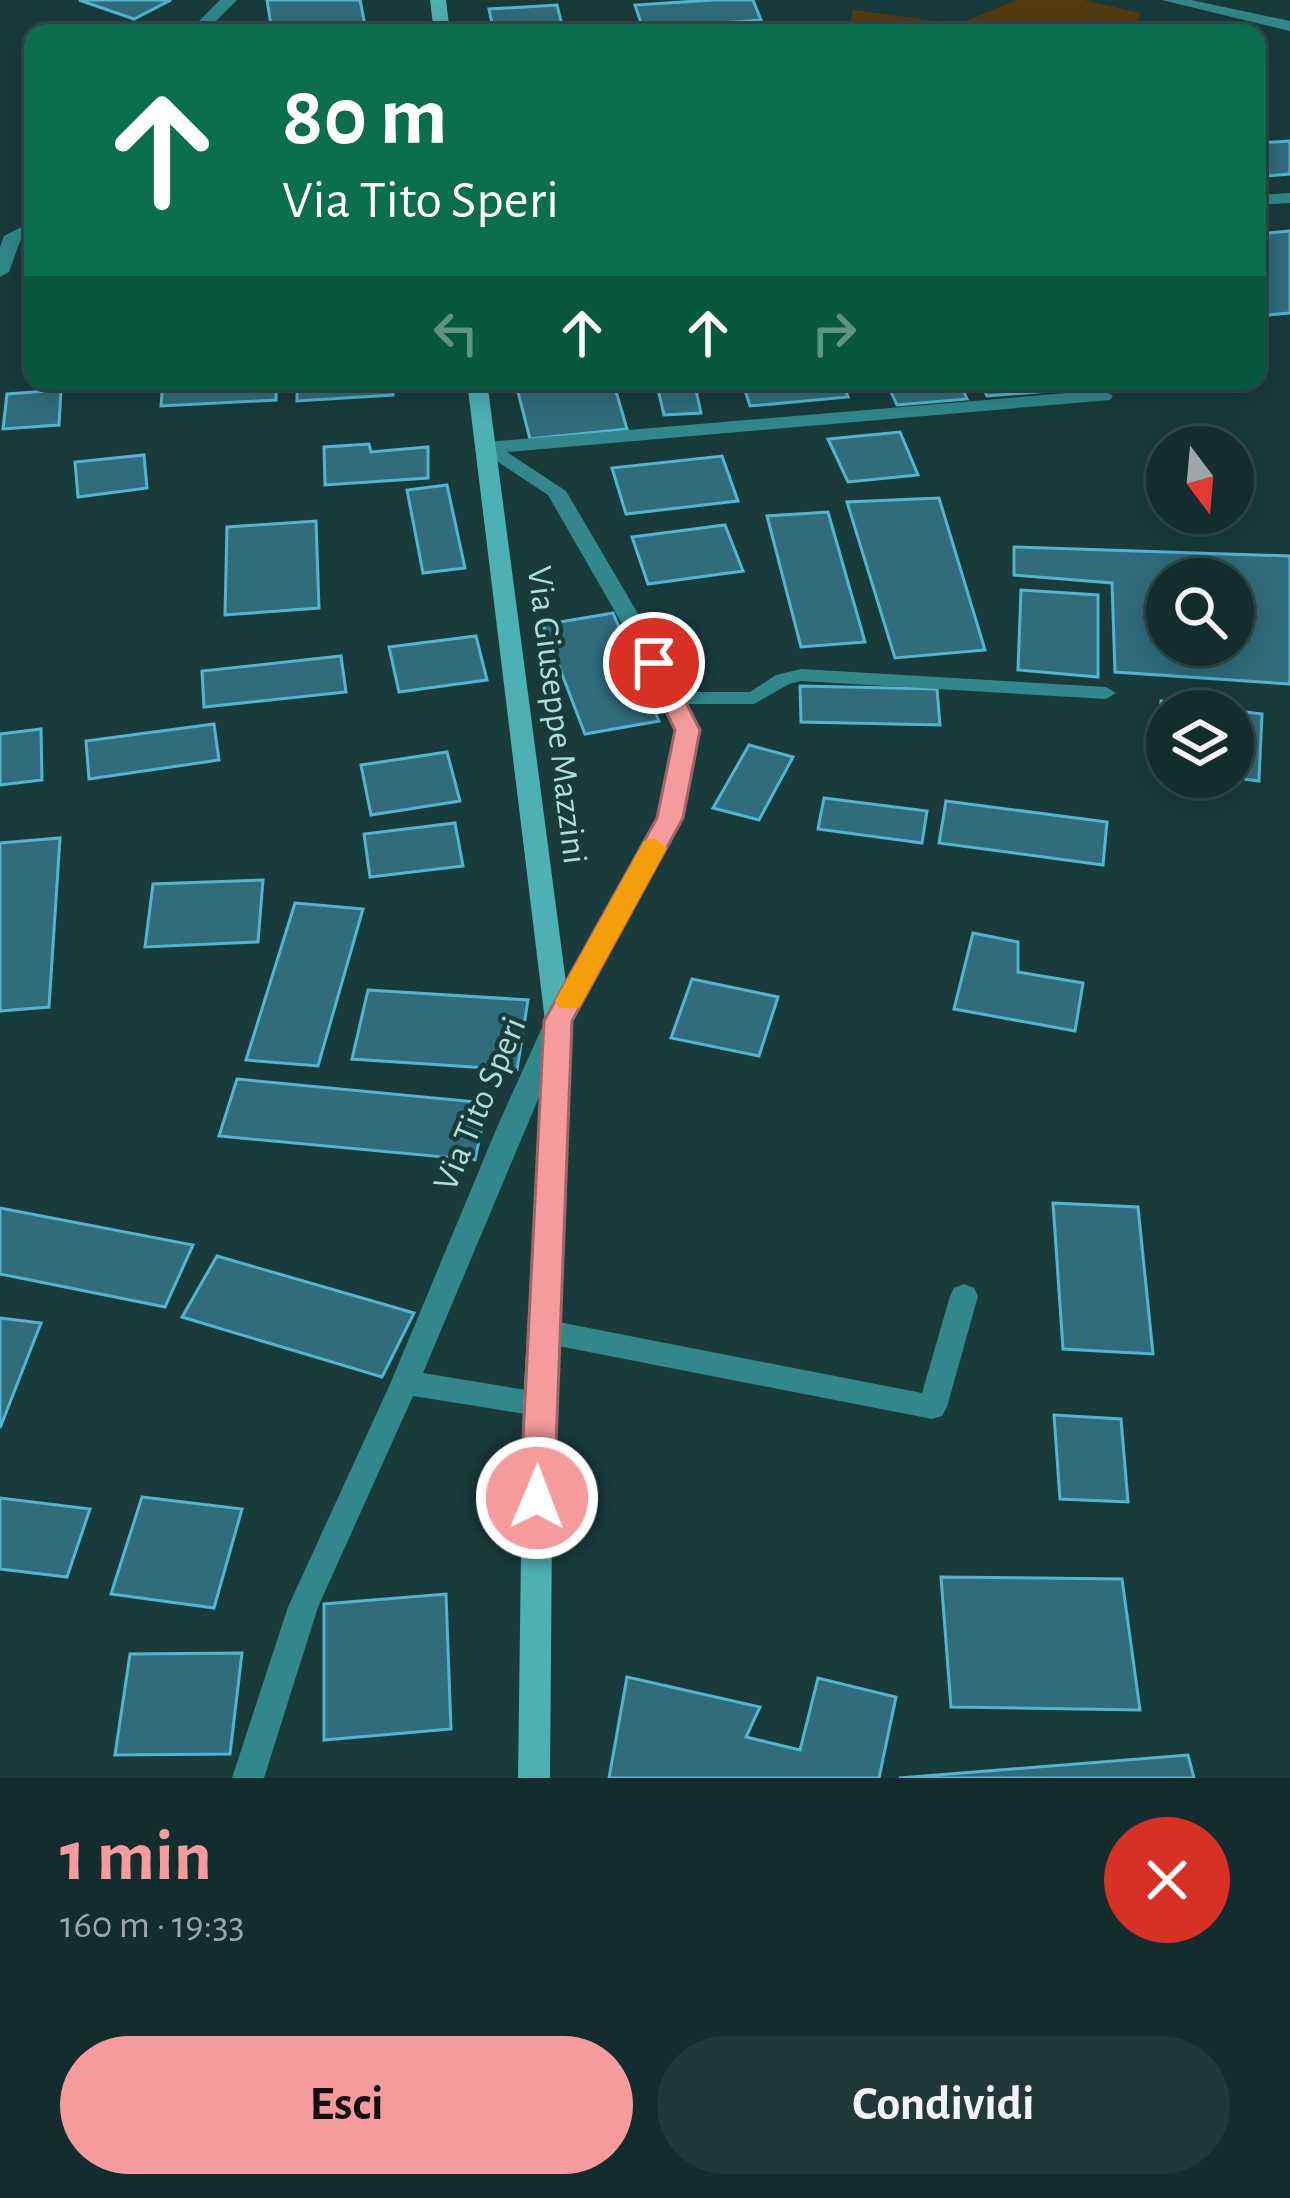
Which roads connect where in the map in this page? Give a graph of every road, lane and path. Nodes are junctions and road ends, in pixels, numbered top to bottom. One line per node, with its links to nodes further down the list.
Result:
1 (229, 0): 3 (street)
2 (1170, 0): 4 (street)
3 (204, 24)
4 (1290, 26)
5 (24, 230): 6 (street)
6 (0, 272)
7 (478, 390): 9 (main road, Via Giuseppe Mazzini)
8 (1103, 396): 9 (street)
9 (487, 448): 11 (street, Via Tito Speri); 12 (main road, Via Giuseppe Mazzini)
10 (1106, 693): 11 (lane)
11 (671, 698): 12 (street, Via Tito Speri)
12 (558, 1021): 14 (main road, Via Giuseppe Mazzini); 15 (street, Via Tito Speri)
13 (964, 1296): 14 (street)
14 (543, 1331): 16 (main road, Via Giuseppe Mazzini)
15 (405, 1382): 16 (street); 17 (street, Via Tito Speri)
16 (538, 1405): 18 (main road, Via Giuseppe Mazzini)
17 (248, 1778)
18 (534, 1778)

